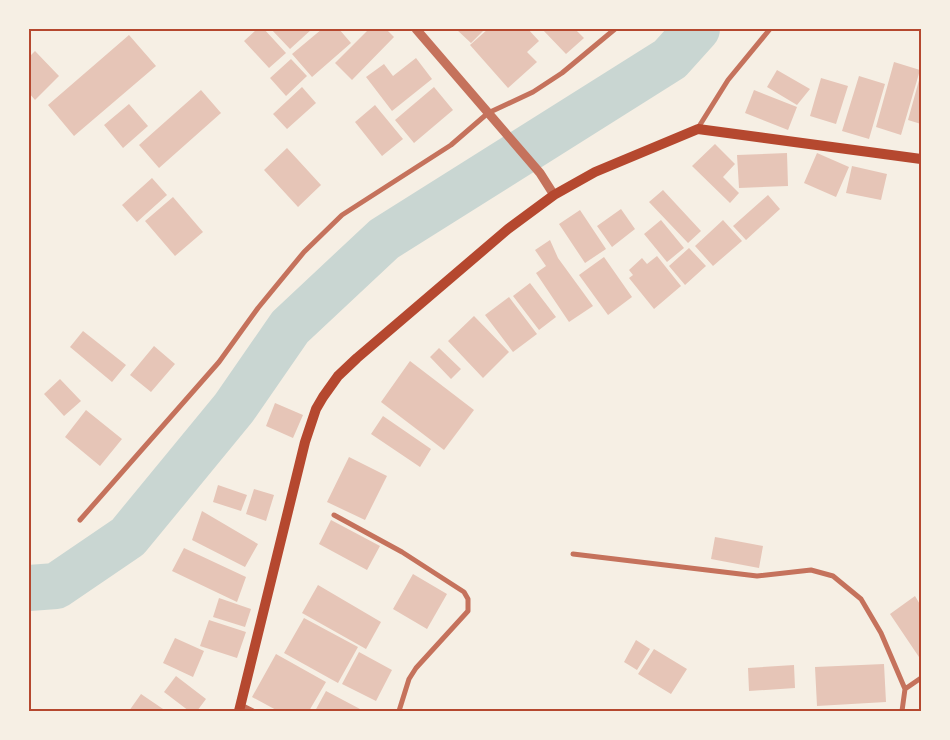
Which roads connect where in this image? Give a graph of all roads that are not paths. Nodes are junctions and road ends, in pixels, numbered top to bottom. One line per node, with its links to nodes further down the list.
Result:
1 (416, 29): 4 (street)
2 (616, 29): 4 (street)
3 (770, 29): 5 (street)
4 (490, 116): 7 (street); 9 (street)
5 (698, 129): 6 (main road); 7 (main road)
6 (921, 160)
7 (554, 194): 13 (main road)
8 (334, 515): 15 (street)
9 (80, 520)
10 (574, 554): 12 (street)
11 (921, 678): 12 (street)
12 (905, 689): 16 (street)
13 (240, 708): 14 (street)
14 (254, 711)
15 (399, 711)
16 (902, 711)

